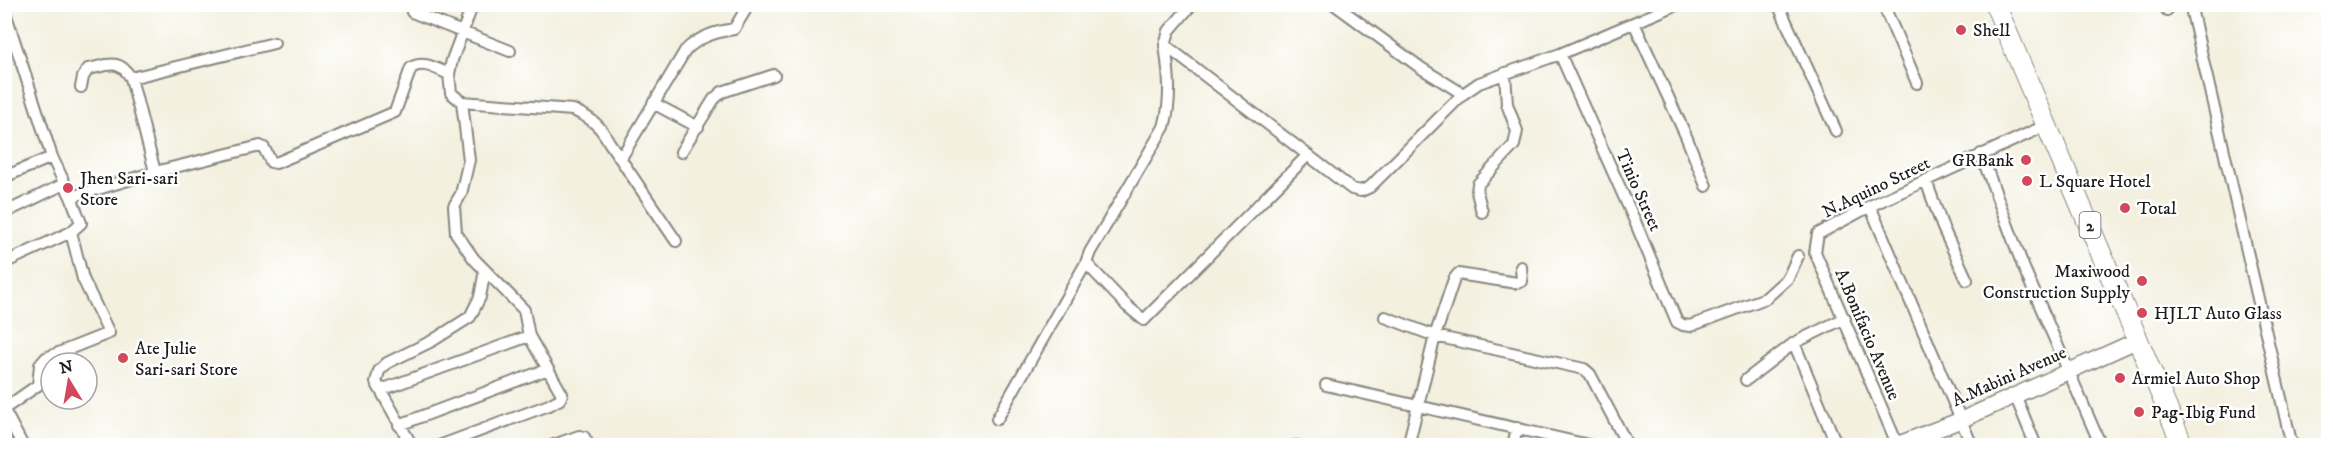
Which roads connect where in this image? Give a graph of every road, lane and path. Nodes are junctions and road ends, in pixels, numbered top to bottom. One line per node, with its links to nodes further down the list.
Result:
1 (472, 4): 13 (street)
2 (749, 4): 26 (street)
3 (1192, 4): 15 (street)
4 (1334, 4): 24 (street)
5 (1678, 4): 12 (street)
6 (1778, 4): 29 (street)
7 (1883, 4): 22 (street)
8 (1995, 4): 27 (highway, 2)
9 (2190, 4): 86 (street)
10 (412, 12): 13 (street)
11 (6, 15): 33 (street)
12 (1634, 23): 17 (street); 39 (street)
13 (464, 32): 16 (street); 19 (street)
14 (274, 44): 21 (street)
15 (1166, 45): 32 (street); 49 (street)
16 (510, 51)
17 (1560, 54): 18 (street); 47 (street, Tinio Street)
18 (1505, 73): 24 (street); 42 (street)
19 (449, 74): 25 (street); 35 (street)
20 (774, 75): 28 (street)
21 (131, 78): 23 (street); 35 (street)
22 (1917, 83)
23 (81, 87)
24 (1463, 94): 32 (street)
25 (462, 102): 34 (street); 51 (street)
26 (652, 103): 28 (street); 34 (street)
27 (2047, 126): 31 (street, N.Aquino Street); 57 (highway, 2)
28 (698, 127): 30 (street)
29 (1836, 131)
30 (681, 152)
31 (1981, 154): 37 (street, N.Aquino Street); 60 (street)
32 (1308, 155): 49 (street)
33 (52, 157): 36 (street); 38 (street)
34 (621, 158): 46 (street)
35 (155, 172): 40 (street)
36 (5, 176)
37 (1926, 181): 41 (street, N.Aquino Street); 52 (street)
38 (64, 184): 40 (street); 43 (street)
39 (1706, 186)
40 (71, 197): 44 (street)
41 (1870, 206): 45 (street, N.Aquino Street); 68 (street)
42 (1482, 212)
43 (4, 213)
44 (71, 232): 48 (street); 66 (street)
45 (1818, 234): 54 (street, A.Bonifacio Avenue)
46 (676, 241)
47 (1798, 256)
48 (4, 263)
49 (1086, 263): 67 (street)
50 (1521, 267): 56 (street)
51 (485, 270): 55 (street); 63 (street)
52 (1967, 280)
53 (1384, 318): 56 (street)
54 (1845, 318): 58 (street); 71 (street, A.Bonifacio Avenue)
55 (529, 336): 59 (street); 63 (street)
56 (1435, 336): 65 (street); 80 (street)
57 (2138, 340): 60 (street, A.Mabini Avenue); 85 (highway, 2)
58 (1794, 342): 61 (street); 81 (street)
59 (548, 369): 69 (street); 74 (street)
60 (2069, 371): 64 (street, A.Mabini Avenue); 84 (street)
61 (1746, 380)
62 (1326, 385): 65 (street)
63 (381, 390): 69 (street)
64 (2015, 395): 68 (street, A.Mabini Avenue); 83 (street)
65 (1418, 406): 70 (street); 77 (street)
66 (4, 410): 72 (street)
67 (997, 419)
68 (1961, 420): 71 (street, A.Mabini Avenue); 82 (street)
69 (399, 425): 73 (street)
70 (1517, 428): 78 (street); 79 (street)
71 (1897, 445)
72 (23, 446)
73 (412, 446)
74 (439, 446)
75 (551, 446): 76 (street)
76 (589, 446)
77 (1408, 446)
78 (1513, 446)
79 (1593, 446)
80 (1628, 446)
81 (1838, 446)
82 (1972, 446)
83 (2036, 446)
84 (2101, 446)
85 (2183, 446)
86 (2292, 446)

